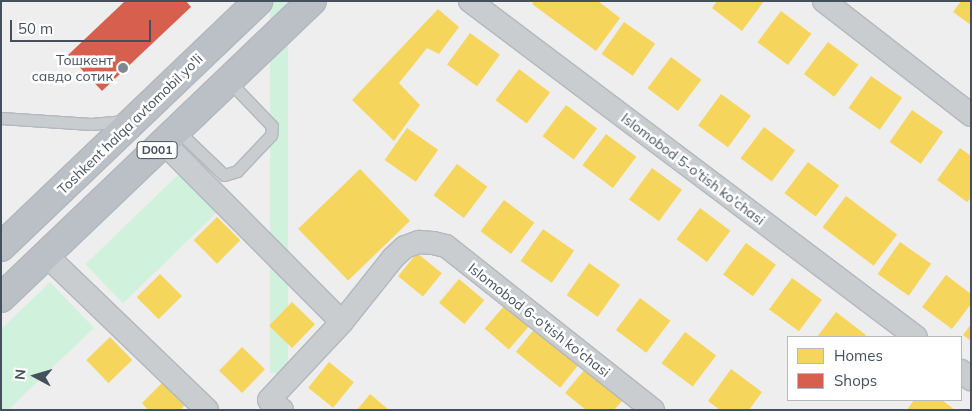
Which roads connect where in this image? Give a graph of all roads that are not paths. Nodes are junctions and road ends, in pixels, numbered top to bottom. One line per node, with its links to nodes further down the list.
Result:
1 (258, 1): 8 (highway, Toshkent halqa avtomobil yo'li / D001)
2 (312, 1): 5 (highway, D001)
3 (470, 1): 14 (street, Islomobod 5-o'tish ko'chasi)
4 (824, 1): 6 (street)
5 (229, 81): 9 (highway, D001); 9 (lane)
6 (971, 115)
7 (1, 118): 8 (lane)
8 (134, 120): 10 (highway, Toshkent halqa avtomobil yo'li / D001)
9 (171, 136): 11 (highway, D001); 13 (street)
10 (1, 247)
11 (46, 255): 12 (highway, D001); 16 (street)
12 (1, 298)
13 (342, 322): 15 (street); 17 (street, Islomobod 6-o'tish ko'chasi)
14 (915, 336)
15 (276, 405)
16 (207, 410)
17 (653, 410)

